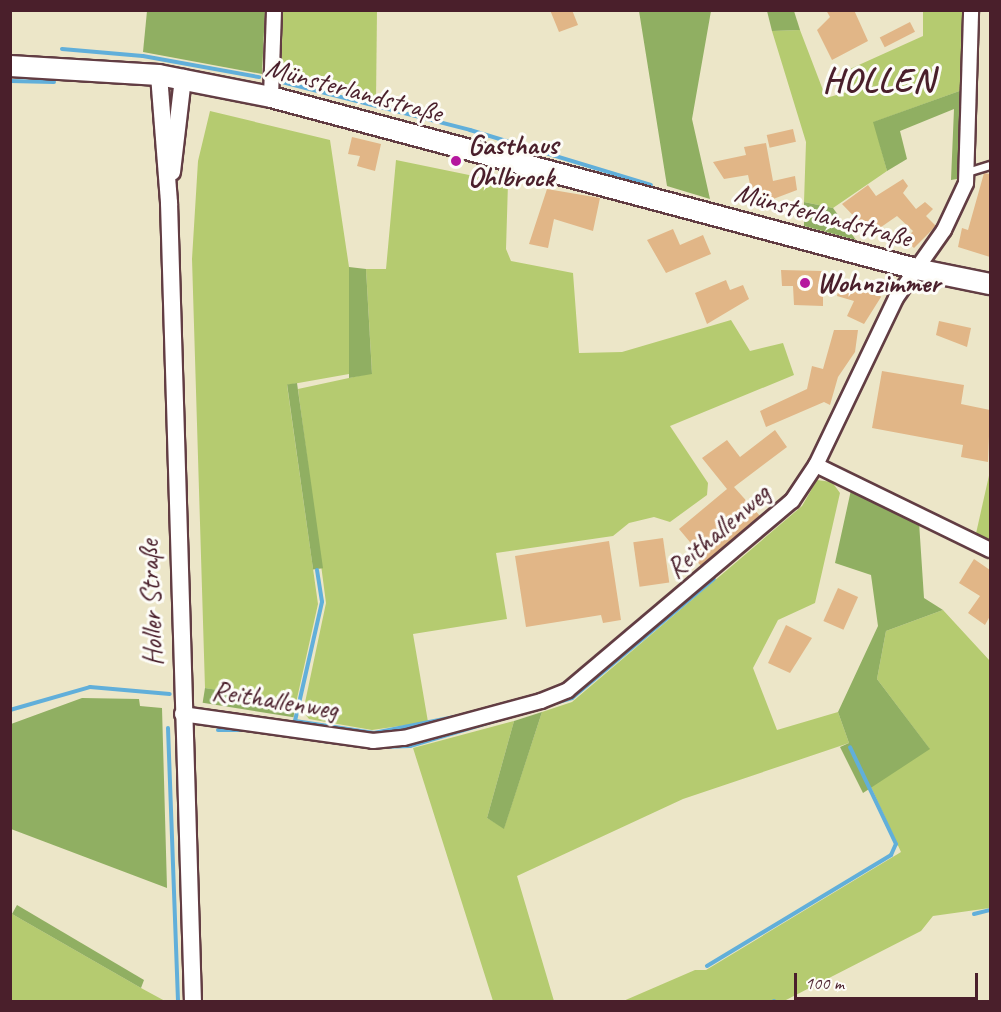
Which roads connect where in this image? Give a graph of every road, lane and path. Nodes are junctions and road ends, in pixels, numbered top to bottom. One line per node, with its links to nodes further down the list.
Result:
1 (274, 10): 6 (street)
2 (971, 10): 8 (street, Reithallenweg)
3 (10, 66): 4 (main road, Münsterlandstraße)
4 (159, 75): 5 (main road, Münsterlandstraße); 9 (street, Holler Straße)
5 (183, 78): 6 (main road, Münsterlandstraße); 9 (street, Holler Straße)
6 (271, 97): 10 (main road, Münsterlandstraße)
7 (990, 165): 8 (lane)
8 (967, 172): 10 (street, Reithallenweg)
9 (169, 203): 14 (street, Holler Straße)
10 (916, 269): 11 (main road, Münsterlandstraße); 12 (street, Reithallenweg)
11 (990, 284)
12 (816, 465): 13 (street); 14 (street, Reithallenweg)
13 (990, 550)
14 (183, 714): 15 (street, Holler Straße)
15 (193, 1002)

